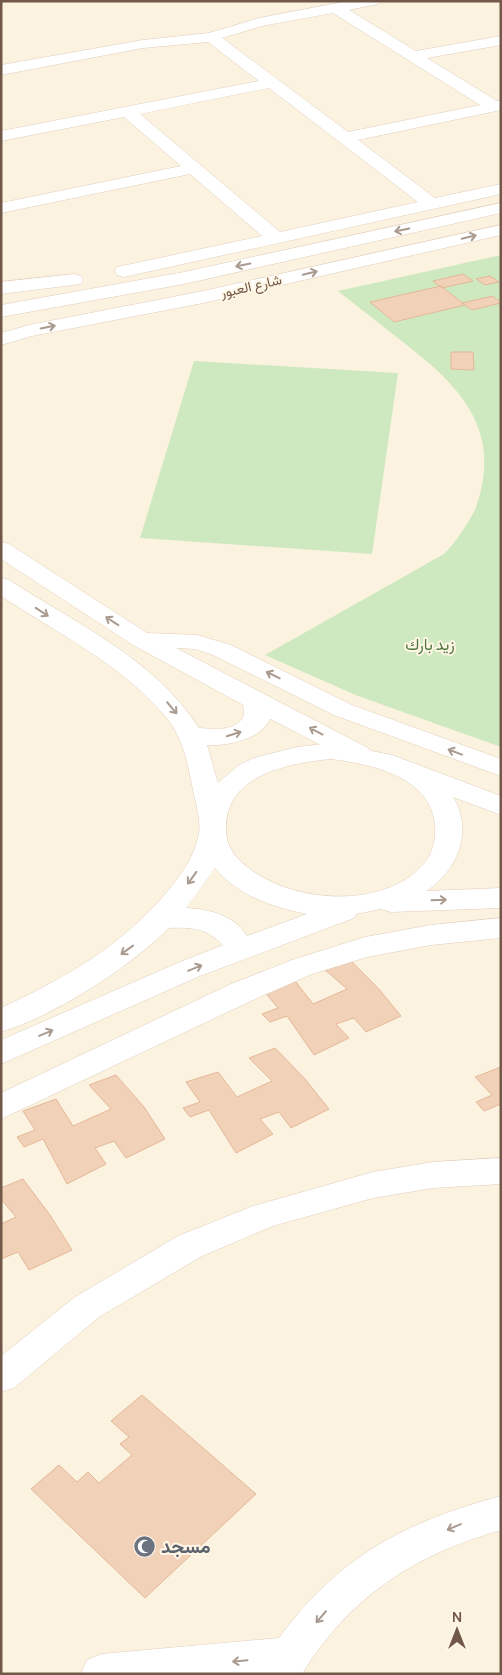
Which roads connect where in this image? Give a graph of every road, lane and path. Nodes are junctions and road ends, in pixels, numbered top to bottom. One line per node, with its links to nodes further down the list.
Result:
1 (373, 1): 2 (street)
2 (332, 5): 3 (street); 3 (street); 6 (street)
3 (211, 30): 4 (street); 9 (street)
4 (176, 36): 7 (street); 8 (street)
5 (501, 40): 6 (street)
6 (413, 56): 10 (street)
7 (1, 61)
8 (1, 70)
9 (273, 83): 11 (street); 13 (street)
10 (498, 106): 13 (street)
11 (127, 111): 12 (street); 14 (street)
12 (1, 136)
13 (345, 138): 16 (street)
14 (194, 168): 17 (street); 20 (street)
15 (501, 188): 16 (street)
16 (432, 204): 20 (street)
17 (1, 208)
18 (501, 208): 23 (street, شارع العبور, one-way to 23)
19 (501, 230): 25 (street, شارع العبور, one-way to 19)
20 (276, 238): 21 (street)
21 (1, 288)
22 (1, 307): 23 (street)
23 (28, 307): 24 (street, شارع العبور)
24 (1, 312)
25 (1, 340)
26 (1, 549): 28 (street, one-way to 26)
27 (1, 585): 30 (street, one-way to 30)
28 (142, 640): 29 (street); 32 (street, one-way to 28)
29 (256, 702): 30 (street, one-way to 29); 31 (street, one-way to 29)
30 (190, 734): 35 (street)
31 (359, 754): 33 (street); 35 (street)
32 (501, 768)
33 (406, 770): 34 (street); 37 (street)
34 (501, 806)
35 (212, 826): 37 (street); 38 (street, one-way to 38)
36 (501, 898): 37 (street, one-way to 36)
37 (366, 904): 40 (street)
38 (164, 918): 40 (street); 41 (street, one-way to 41)
39 (501, 928): 43 (street)
40 (240, 949): 42 (street, one-way to 40)
41 (1, 1021)
42 (1, 1053)
43 (1, 1107)
44 (501, 1171): 45 (street)
45 (1, 1377)
46 (501, 1513): 47 (street, one-way to 47)
47 (284, 1665): 48 (street, one-way to 48)
48 (102, 1674)

